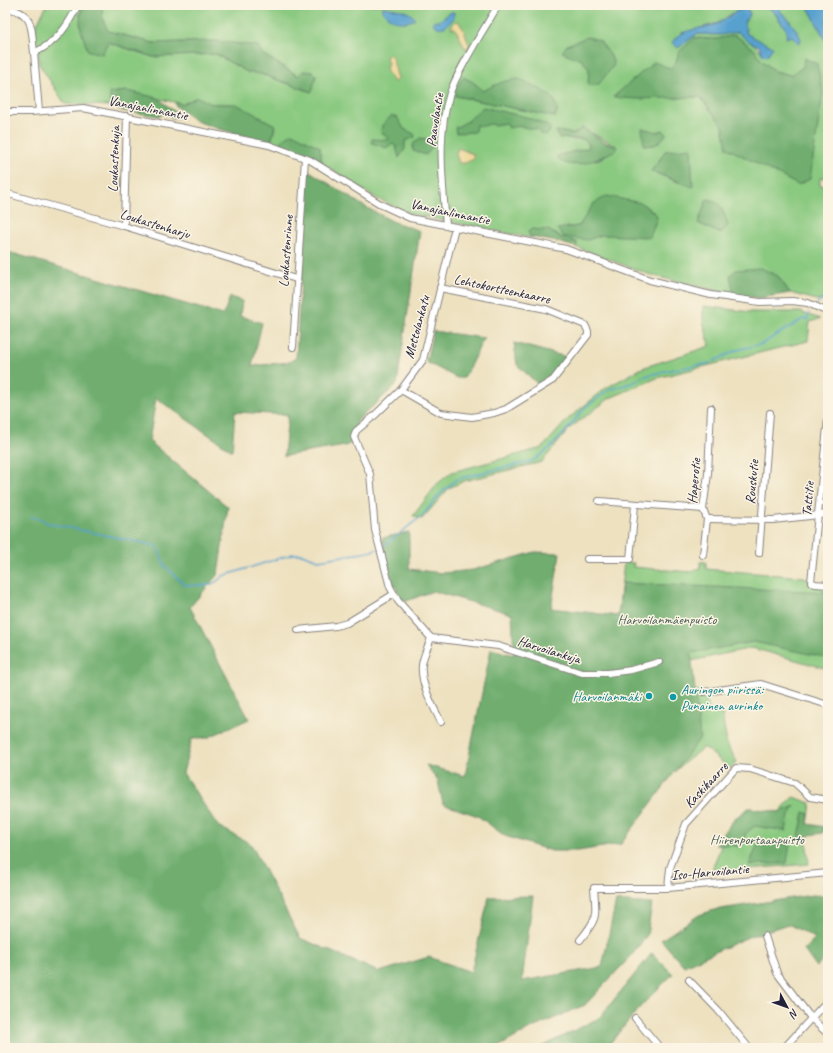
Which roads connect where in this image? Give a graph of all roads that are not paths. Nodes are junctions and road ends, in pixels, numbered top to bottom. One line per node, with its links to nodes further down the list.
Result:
1 (78, 5): 4 (street)
2 (498, 5): 11 (street, Paavolantie)
3 (5, 8): 4 (street)
4 (34, 53): 5 (street)
5 (40, 111): 6 (street, Vanajanlinnantie); 7 (street, Vanajanlinnantie)
6 (5, 112)
7 (127, 116): 8 (street, Vanajanlinnantie); 10 (street, Loukastenkuja)
8 (305, 158): 11 (street, Vanajanlinnantie); 13 (street, Loukastenrinne)
9 (5, 193): 10 (street, Loukastenharju)
10 (124, 226): 13 (street, Loukastenharju)
11 (446, 226): 12 (street, Vanajanlinnantie)
12 (455, 228): 14 (street, Mettolankatu); 15 (street, Vanajanlinnantie)
13 (296, 279): 16 (street, Loukastenrinne)
14 (440, 288): 17 (street, Mettolankatu); 17 (street, Lehtokortteenkaarre)
15 (828, 312)
16 (293, 347)
17 (401, 390): 32 (street, Mettolankatu)
18 (711, 408): 23 (street, Haperotie)
19 (770, 412): 27 (street, Rouskutie)
20 (828, 418): 25 (street, Tattitie)
21 (599, 501): 22 (street)
22 (635, 504): 23 (street); 30 (street)
23 (703, 510): 26 (street, Haperotie)
24 (828, 514): 25 (street)
25 (819, 515): 27 (street); 31 (street, Tattitie)
26 (707, 519): 27 (street); 29 (street, Haperotie)
27 (761, 520): 28 (street, Rouskutie)
28 (759, 553)
29 (703, 555)
30 (587, 559)
31 (828, 585)
32 (394, 594): 33 (street); 34 (street)
33 (298, 630)
34 (431, 638): 35 (street, Harvoilankuja); 38 (street)
35 (660, 662)
36 (704, 692): 37 (street)
37 (828, 705)
38 (441, 722)
39 (828, 800): 41 (street, Kaskikaarre)
40 (828, 873): 41 (street, Iso-Harvoilantie)
41 (668, 888): 43 (street, Iso-Harvoilantie)
42 (765, 936): 47 (street)
43 (580, 940)
44 (689, 980): 50 (street)
45 (828, 1000): 47 (street)
46 (635, 1018): 49 (street)
47 (811, 1018): 48 (street); 51 (street)
48 (828, 1034)
49 (660, 1048)
50 (750, 1048)
51 (784, 1048)

